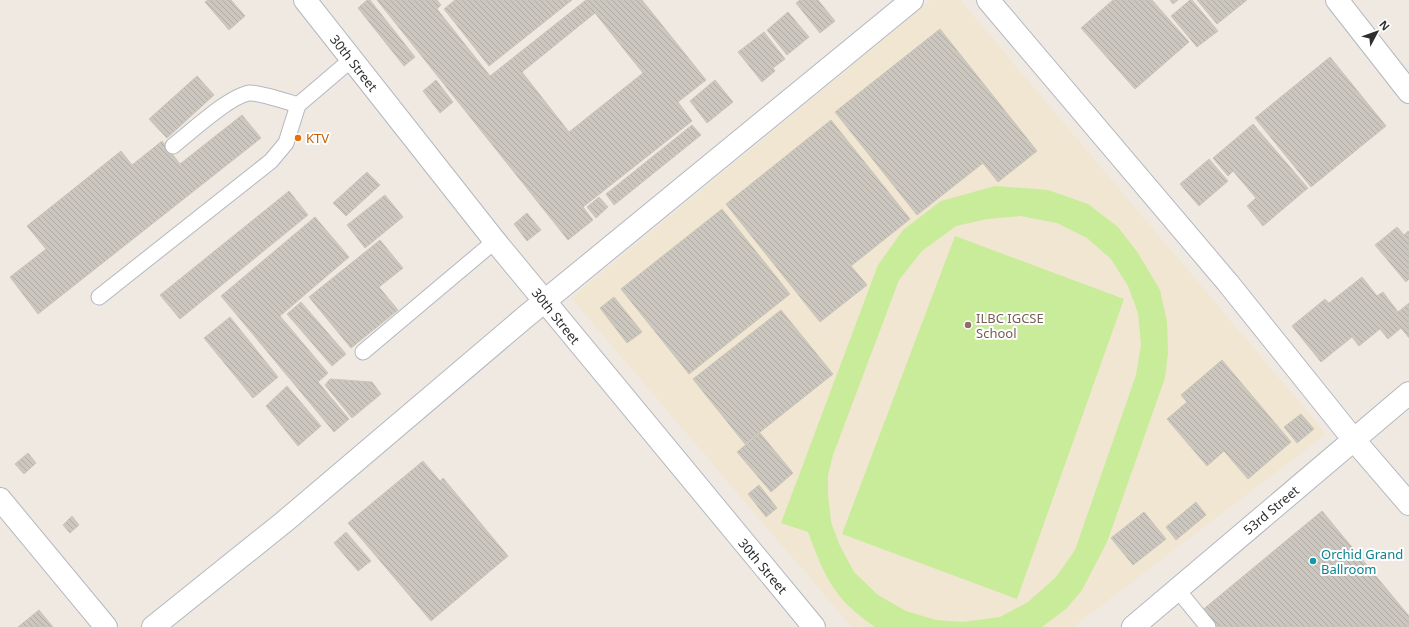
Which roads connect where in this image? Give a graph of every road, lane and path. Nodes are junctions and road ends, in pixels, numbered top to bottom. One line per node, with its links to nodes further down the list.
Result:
1 (305, 0): 5 (street, 30th Street)
2 (912, 0): 11 (street)
3 (988, 0): 14 (street)
4 (1337, 0): 6 (street)
5 (352, 59): 7 (lane); 9 (street, 30th Street)
6 (1409, 92)
7 (298, 105): 8 (lane); 10 (lane)
8 (173, 146)
9 (495, 241): 11 (street, 30th Street); 12 (lane)
10 (99, 297)
11 (544, 302): 19 (street); 20 (street, 30th Street)
12 (364, 352)
13 (1409, 393): 14 (street, 53rd Street)
14 (1354, 440): 16 (street); 17 (street, 53rd Street)
15 (0, 499): 18 (street)
16 (1409, 504)
17 (1177, 589): 21 (street, 53rd Street); 22 (lane)
18 (106, 627)
19 (153, 627)
20 (814, 627)
21 (1133, 627)
22 (1208, 627)

